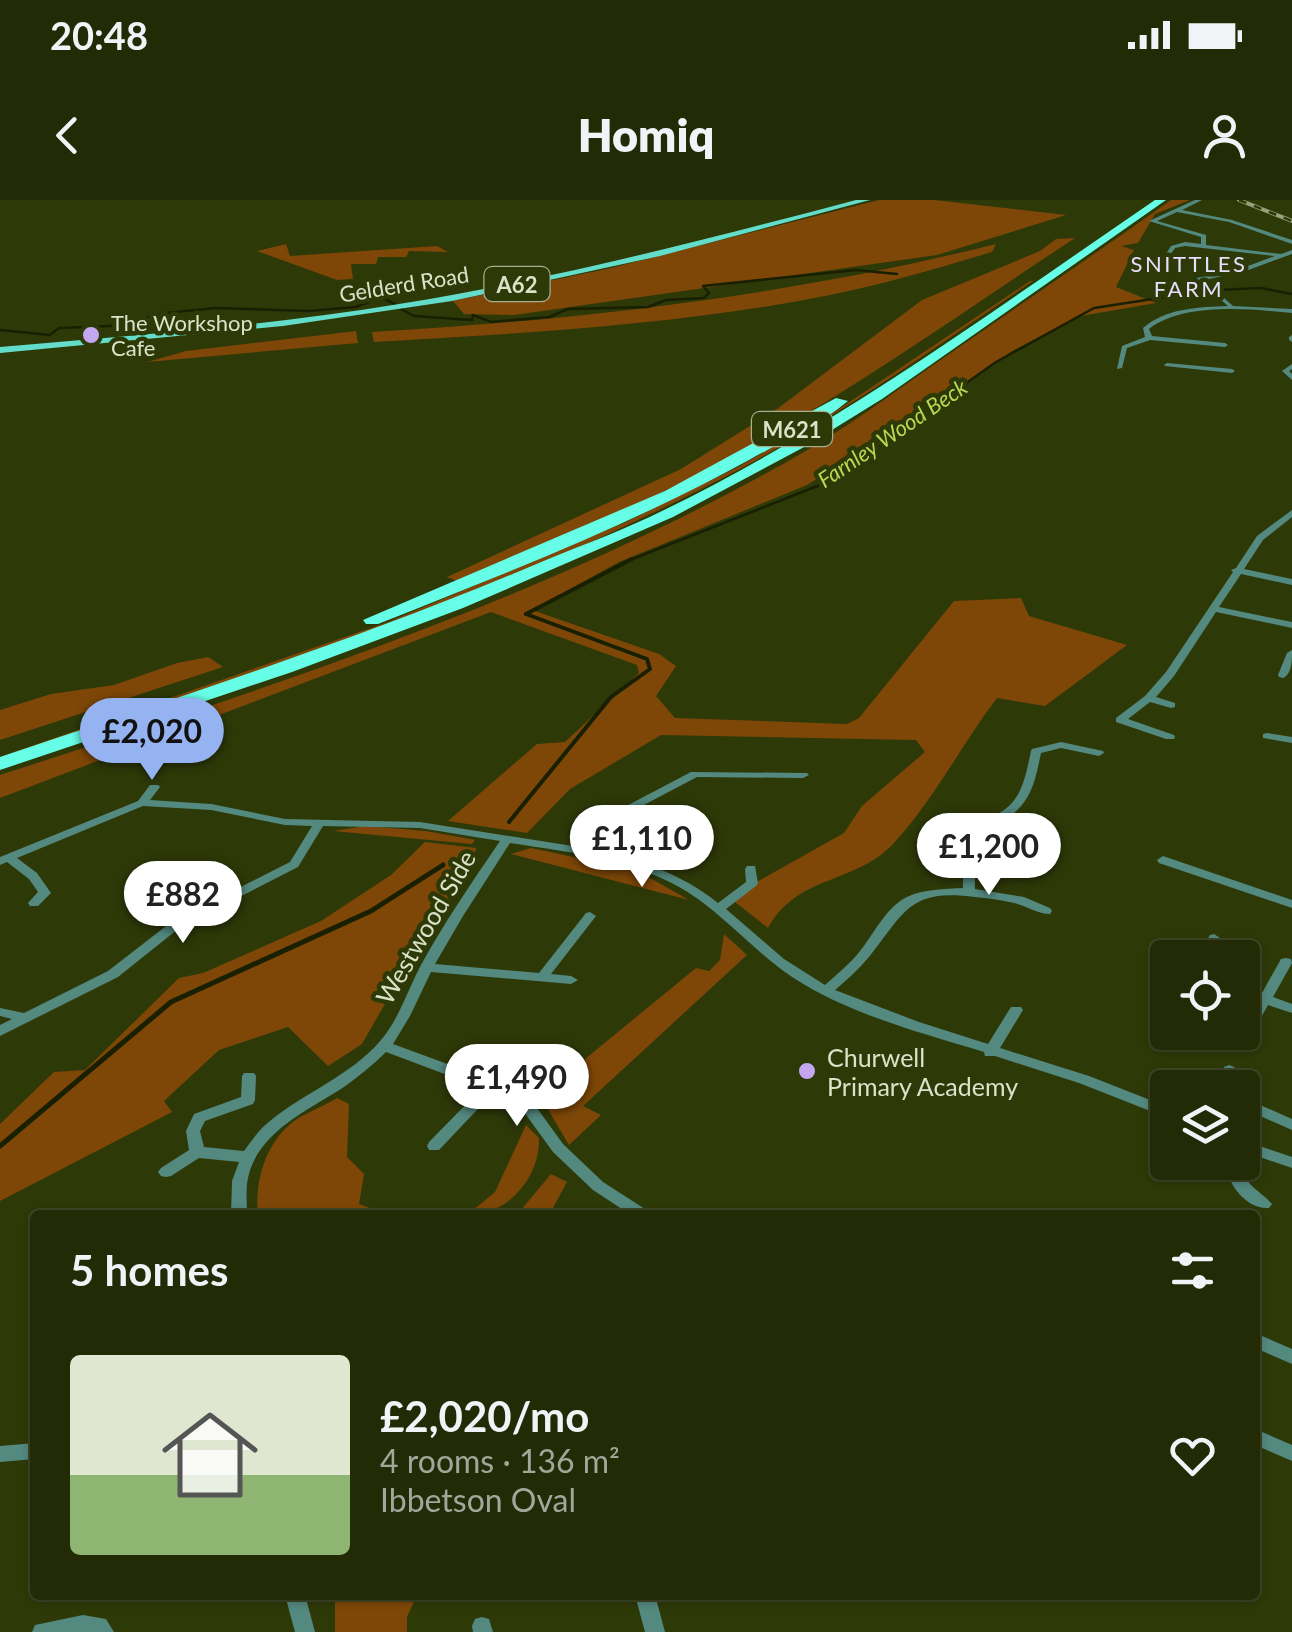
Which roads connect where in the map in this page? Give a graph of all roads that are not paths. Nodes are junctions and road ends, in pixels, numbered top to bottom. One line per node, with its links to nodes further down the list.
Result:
1 (866, 200): 17 (main road, Gelderd Road / A62)
2 (1142, 200): 6 (highway, M621)
3 (1160, 200): 6 (highway, M621)
4 (1199, 200): 5 (street)
5 (1176, 210): 7 (street); 8 (street)
6 (1093, 239): 36 (highway, M621); 38 (highway, M621)
7 (1292, 242)
8 (1204, 244): 10 (street); 11 (street)
9 (1292, 252): 10 (street)
10 (1279, 254): 12 (street)
11 (1161, 264)
12 (1231, 306): 13 (street); 14 (street)
13 (1292, 311)
14 (1149, 338): 15 (street); 20 (street)
15 (1209, 344): 16 (street); 21 (street)
16 (1225, 345)
17 (0, 350)
18 (1167, 365): 21 (street)
19 (1292, 366): 23 (street)
20 (1120, 368)
21 (1206, 368): 22 (street)
22 (1232, 370)
23 (1292, 378)
24 (1292, 512): 25 (street)
25 (1236, 570): 26 (street); 27 (street)
26 (1292, 582)
27 (1212, 608): 28 (street); 31 (street)
28 (1292, 626)
29 (1292, 653): 30 (street)
30 (1283, 675)
31 (1150, 698): 32 (street); 33 (street)
32 (1171, 705)
33 (1170, 736)
34 (1267, 736): 35 (street)
35 (1292, 740)
36 (0, 748)
37 (1099, 754): 49 (street)
38 (0, 764)
39 (803, 775): 44 (street)
40 (154, 787): 41 (street)
41 (142, 803): 42 (street); 45 (street)
42 (319, 824): 43 (street); 52 (street)
43 (507, 839): 44 (street, Westwood Side); 57 (street, Westwood Side)
44 (581, 852): 53 (street, Westwood Side)
45 (5, 860): 50 (street)
46 (1163, 860): 51 (street)
47 (752, 869): 53 (street)
48 (174, 878): 52 (street)
49 (969, 892): 54 (street); 60 (street)
50 (34, 903)
51 (1292, 904)
52 (221, 905): 67 (street)
53 (718, 910): 60 (street, Westwood Side)
54 (1046, 911)
55 (590, 916): 58 (street)
56 (1286, 962): 62 (street)
57 (426, 966): 58 (street); 69 (street, Westwood Side)
58 (542, 977): 59 (street)
59 (570, 980)
60 (826, 992): 70 (street, Westwood Side)
61 (1260, 997): 62 (street)
62 (1265, 999): 63 (street); 64 (street)
63 (1260, 1008)
64 (1292, 1009)
65 (1016, 1010): 70 (street)
66 (0, 1012): 67 (street)
67 (22, 1017): 68 (street)
68 (0, 1031)
69 (384, 1046): 72 (street); 79 (street, Westwood Side)
70 (990, 1052): 73 (street, Westwood Side)
71 (249, 1076): 78 (street)
72 (490, 1088): 76 (street); 85 (street)
73 (1150, 1106)
74 (1260, 1110): 75 (street)
75 (1292, 1125)
76 (434, 1146)
77 (1260, 1151): 80 (street)
78 (197, 1152): 79 (street); 81 (street)
79 (248, 1156): 84 (street, Westwood Side)
80 (1292, 1164)
81 (166, 1172)
82 (1239, 1180): 83 (street)
83 (1264, 1204)
84 (238, 1210)
85 (634, 1210)
86 (1260, 1342): 87 (street)
87 (1292, 1357)
88 (1260, 1439): 91 (street)
89 (30, 1451): 90 (street)
90 (0, 1454)
91 (1292, 1454)
92 (296, 1600): 97 (street)
93 (646, 1600): 94 (street)
94 (651, 1631)
95 (42, 1632): 96 (street)
96 (104, 1632)
97 (304, 1632)

